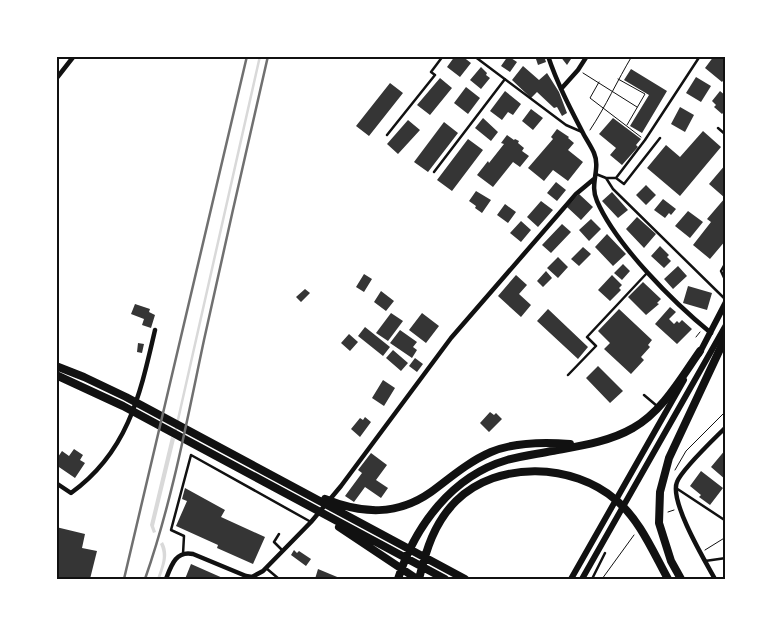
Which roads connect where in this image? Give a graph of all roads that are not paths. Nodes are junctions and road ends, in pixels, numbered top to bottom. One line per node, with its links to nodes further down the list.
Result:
1 (74, 56): 7 (street)
2 (443, 56): 12 (lane)
3 (474, 56): 8 (lane)
4 (548, 56): 9 (street)
5 (587, 56): 9 (street)
6 (700, 56): 18 (lane)
7 (56, 79)
8 (505, 80): 11 (lane); 15 (lane)
9 (561, 89): 11 (street)
10 (718, 128): 13 (lane)
11 (583, 133): 16 (street)
12 (387, 135)
13 (726, 135)
14 (660, 138): 18 (lane)
15 (434, 172)
16 (594, 177): 17 (lane); 20 (street); 40 (street)
17 (606, 178): 18 (lane); 22 (lane)
18 (616, 178)
19 (726, 262): 21 (lane)
20 (648, 272): 25 (street); 30 (lane)
21 (726, 282)
22 (726, 301): 25 (main road)
23 (726, 326): 58 (main road)
24 (155, 330): 35 (street)
25 (711, 333): 27 (main road)
26 (726, 333): 61 (highway)
27 (700, 351): 32 (highway); 57 (main road)
28 (56, 366): 36 (highway)
29 (56, 375): 38 (highway)
30 (568, 375)
31 (644, 395): 32 (lane)
32 (658, 407): 34 (highway)
33 (726, 427): 37 (street)
34 (582, 445): 36 (highway); 42 (highway)
35 (56, 483)
36 (291, 486): 56 (highway)
37 (675, 487): 39 (lane); 47 (street)
38 (293, 497): 54 (highway); 55 (highway)
39 (726, 521)
40 (311, 522): 43 (street); 45 (lane)
41 (279, 534): 43 (lane)
42 (414, 540): 48 (highway); 53 (highway)
43 (282, 550): 49 (street)
44 (605, 553): 59 (lane)
45 (183, 554): 50 (street); 51 (street)
46 (726, 558): 47 (lane)
47 (705, 560): 62 (street)
48 (422, 565): 54 (highway); 60 (highway)
49 (266, 568): 50 (street); 52 (lane)
50 (253, 578)
51 (166, 579)
52 (279, 579)
53 (398, 579)
54 (418, 579)
55 (445, 579)
56 (465, 579)
57 (571, 579)
58 (582, 579)
59 (592, 579)
60 (668, 579)
61 (681, 579)
62 (715, 579)

